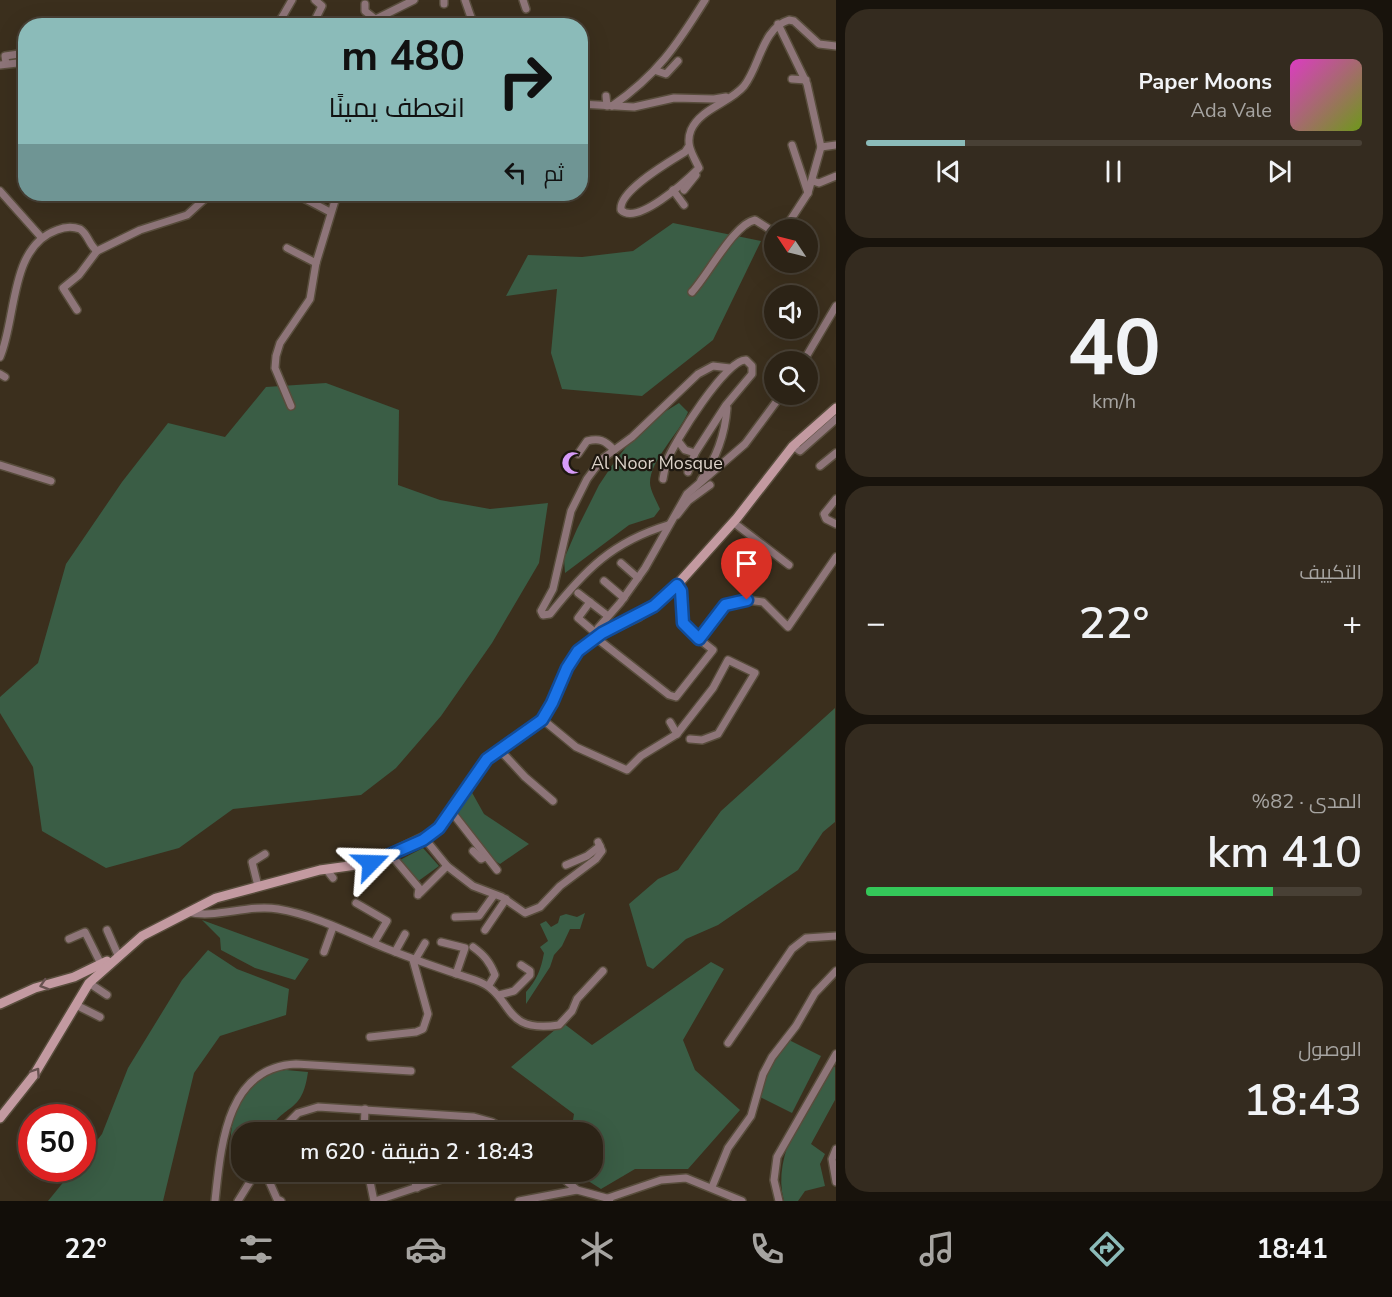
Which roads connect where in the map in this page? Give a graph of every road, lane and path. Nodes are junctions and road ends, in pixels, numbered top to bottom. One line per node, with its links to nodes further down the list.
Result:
1 (292, 0): 9 (street)
2 (315, 0): 10 (street)
3 (414, 0): 12 (street)
4 (465, 0): 13 (street)
5 (523, 0): 8 (street)
6 (705, 0): 20 (street)
7 (365, 4): 11 (street)
8 (526, 9)
9 (282, 18)
10 (316, 18)
11 (374, 18)
12 (377, 18)
13 (471, 18)
14 (778, 24): 15 (street); 22 (street); 24 (street)
15 (836, 46)
16 (18, 54): 19 (street)
17 (678, 61): 20 (street)
18 (18, 63): 19 (street)
19 (3, 64)
20 (657, 71): 26 (street)
21 (792, 79): 22 (street)
22 (806, 80): 30 (street)
23 (606, 96): 26 (street)
24 (715, 103): 26 (street); 29 (street)
25 (588, 105): 26 (street)
26 (610, 106)
27 (792, 145): 37 (street)
28 (836, 145): 30 (street)
29 (689, 146): 31 (street); 34 (street)
30 (821, 147): 33 (street)
31 (698, 170): 34 (street); 35 (street)
32 (836, 176): 33 (street)
33 (813, 181): 37 (street)
34 (673, 190): 41 (street)
35 (684, 190)
36 (0, 191): 45 (street)
37 (808, 193): 43 (street)
38 (202, 201): 47 (street)
39 (309, 201): 42 (street)
40 (334, 201): 42 (street)
41 (684, 205)
42 (330, 212): 48 (street)
43 (791, 219)
44 (764, 226): 49 (street)
45 (41, 237): 47 (street); 53 (street)
46 (287, 248): 48 (street)
47 (97, 251): 51 (street)
48 (316, 263): 57 (street)
49 (692, 292)
50 (836, 306): 52 (street)
51 (77, 310)
52 (809, 351)
53 (0, 357)
54 (730, 368): 55 (street); 60 (street); 62 (street)
55 (726, 405): 63 (street); 71 (street)
56 (774, 405): 71 (street)
57 (291, 406)
58 (836, 408): 61 (main road)
59 (835, 421): 61 (street)
60 (678, 441): 63 (street); 69 (street)
61 (793, 446): 74 (main road)
62 (614, 450): 65 (street); 76 (street)
63 (695, 453): 68 (street)
64 (836, 453): 67 (street)
65 (578, 454)
66 (0, 465): 70 (street)
67 (820, 466)
68 (688, 472)
69 (663, 479)
70 (51, 481)
71 (698, 484): 76 (street)
72 (710, 485): 76 (street)
73 (836, 499): 75 (street)
74 (733, 522): 79 (street); 82 (main road)
75 (836, 524)
76 (667, 527): 80 (street)
77 (836, 557): 88 (street)
78 (621, 563): 80 (street)
79 (789, 565)
80 (638, 578): 84 (street)
81 (604, 581): 84 (street)
82 (677, 585): 87 (main road); 88 (street)
83 (578, 593): 85 (street)
84 (624, 598): 86 (street)
85 (590, 602): 86 (street); 87 (street)
86 (608, 616): 87 (street)
87 (598, 635): 88 (street); 89 (main road)
88 (699, 639)
89 (542, 720): 91 (street); 93 (main road)
90 (670, 722): 91 (street)
91 (677, 734): 92 (street)
92 (690, 739)
93 (499, 749): 94 (street); 95 (main road)
94 (553, 801)
95 (451, 811): 96 (main road); 100 (street)
96 (425, 838): 99 (main road); 102 (street)
97 (473, 851): 100 (street)
98 (265, 854): 106 (street)
99 (391, 855): 102 (street); 103 (main road)
100 (484, 857): 104 (street)
101 (566, 864): 108 (street)
102 (447, 866): 107 (street)
103 (326, 869): 105 (street); 106 (main road)
104 (497, 870)
105 (333, 878)
106 (258, 886): 110 (main road)
107 (494, 895): 108 (street); 111 (street)
108 (506, 899): 115 (street)
109 (356, 903): 121 (street)
110 (190, 915): 113 (street); 125 (main road)
111 (456, 917)
112 (391, 925): 121 (street)
113 (333, 927): 121 (street); 123 (street)
114 (107, 930): 125 (street)
115 (485, 930)
116 (405, 934): 124 (street)
117 (836, 936): 141 (street)
118 (69, 939): 127 (street)
119 (441, 942): 131 (street)
120 (425, 943): 126 (street)
121 (376, 944): 124 (street)
122 (473, 947): 134 (street)
123 (324, 952)
124 (395, 952): 126 (street)
125 (118, 955): 127 (main road); 133 (main road)
126 (414, 960): 131 (street); 140 (street)
127 (101, 964): 132 (main road)
128 (521, 965): 136 (street)
129 (603, 971): 136 (street)
130 (836, 971): 157 (street)
131 (456, 974): 134 (street)
132 (74, 977): 133 (main road); 137 (main road, one-way to 137)
133 (88, 985): 135 (street); 138 (main road)
134 (489, 985): 136 (street)
135 (107, 995)
136 (499, 995)
137 (0, 1004)
138 (76, 1005): 139 (street); 145 (main road, one-way to 138)
139 (99, 1017)
140 (370, 1037)
141 (728, 1043)
142 (836, 1054): 167 (street)
143 (411, 1071): 162 (street)
144 (365, 1109): 146 (street); 147 (street); 148 (street)
145 (0, 1118)
146 (287, 1122)
147 (364, 1122)
148 (492, 1122)
149 (836, 1149): 156 (street)
150 (250, 1182): 163 (street)
151 (270, 1182): 161 (street)
152 (370, 1182): 164 (street)
153 (415, 1182): 158 (street)
154 (434, 1182): 158 (street)
155 (568, 1182): 159 (street)
156 (836, 1182)
157 (712, 1187): 160 (street); 166 (street)
158 (417, 1188): 164 (street)
159 (578, 1190): 160 (street); 165 (street)
160 (610, 1199)
161 (279, 1200)
162 (215, 1201)
163 (238, 1201)
164 (375, 1201)
165 (519, 1201)
166 (742, 1201)
167 (779, 1201)

